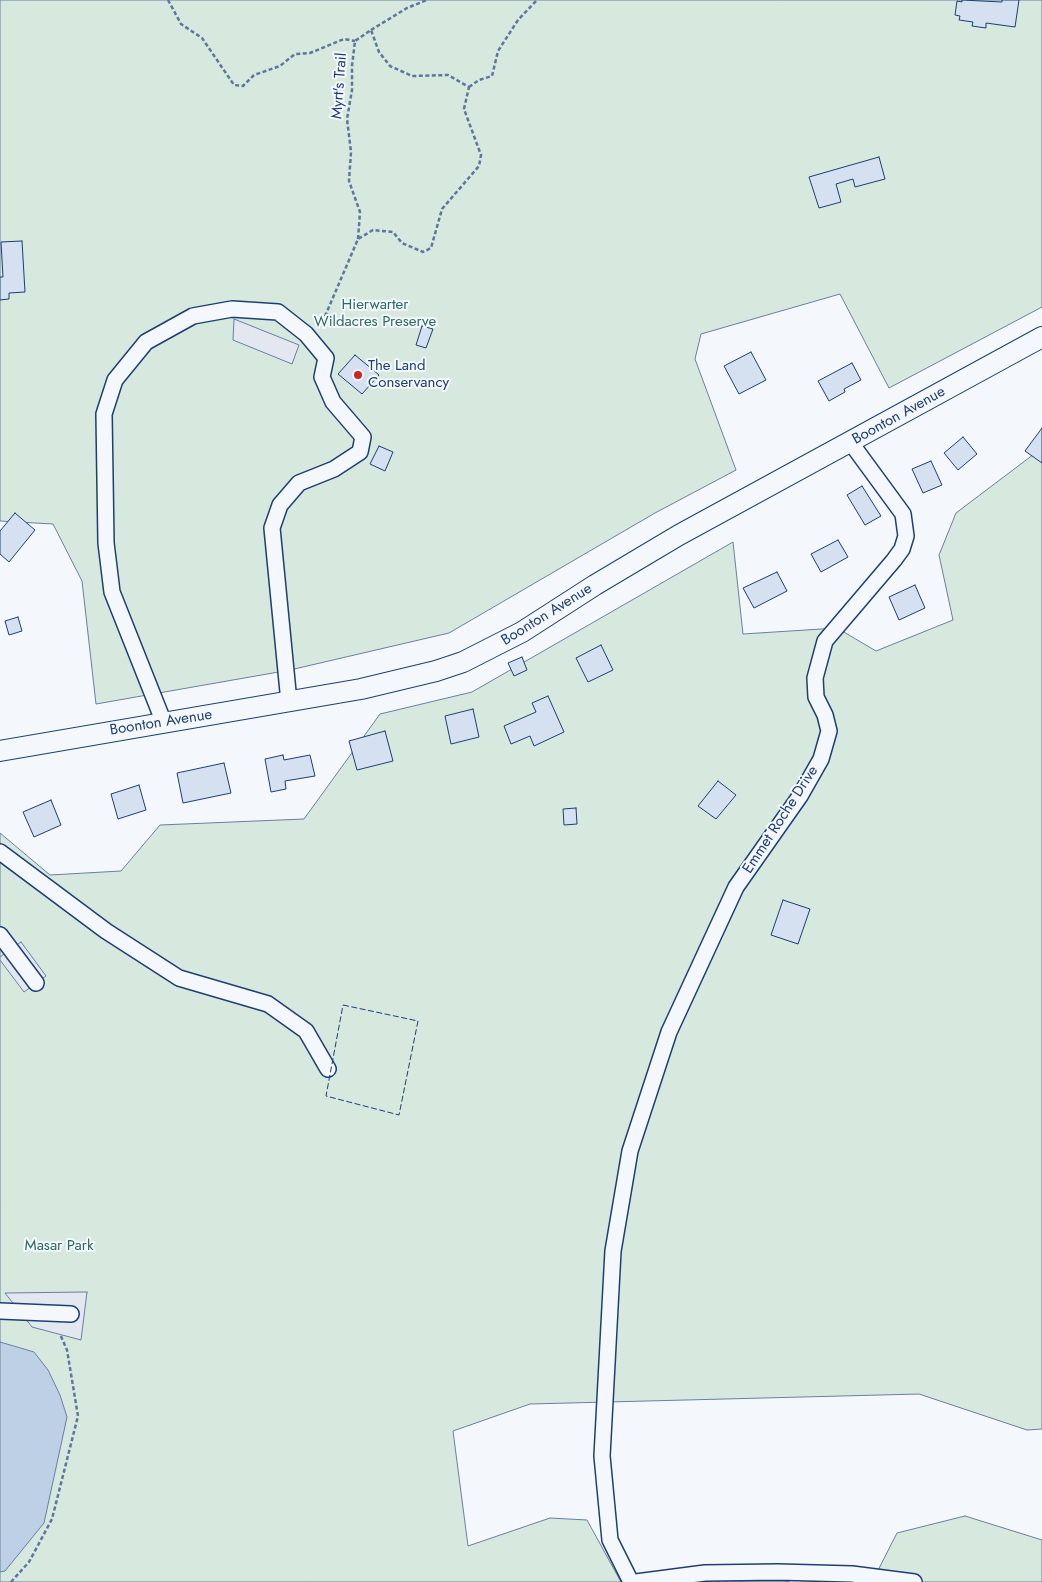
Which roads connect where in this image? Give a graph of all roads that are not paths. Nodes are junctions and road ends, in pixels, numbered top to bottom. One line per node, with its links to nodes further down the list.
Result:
1 (1042, 337): 2 (main road, Boonton Avenue)
2 (850, 443): 3 (main road, Boonton Avenue); 12 (street, Emmet Roche Drive)
3 (289, 702): 4 (main road, Boonton Avenue); 4 (street)
4 (164, 722): 5 (main road, Boonton Avenue)
5 (0, 750)
6 (0, 852): 9 (street)
7 (0, 935): 8 (street)
8 (36, 983)
9 (328, 1069)
10 (0, 1311): 11 (street)
11 (71, 1314)
12 (631, 1582)
13 (636, 1582): 14 (street)
14 (914, 1582)

